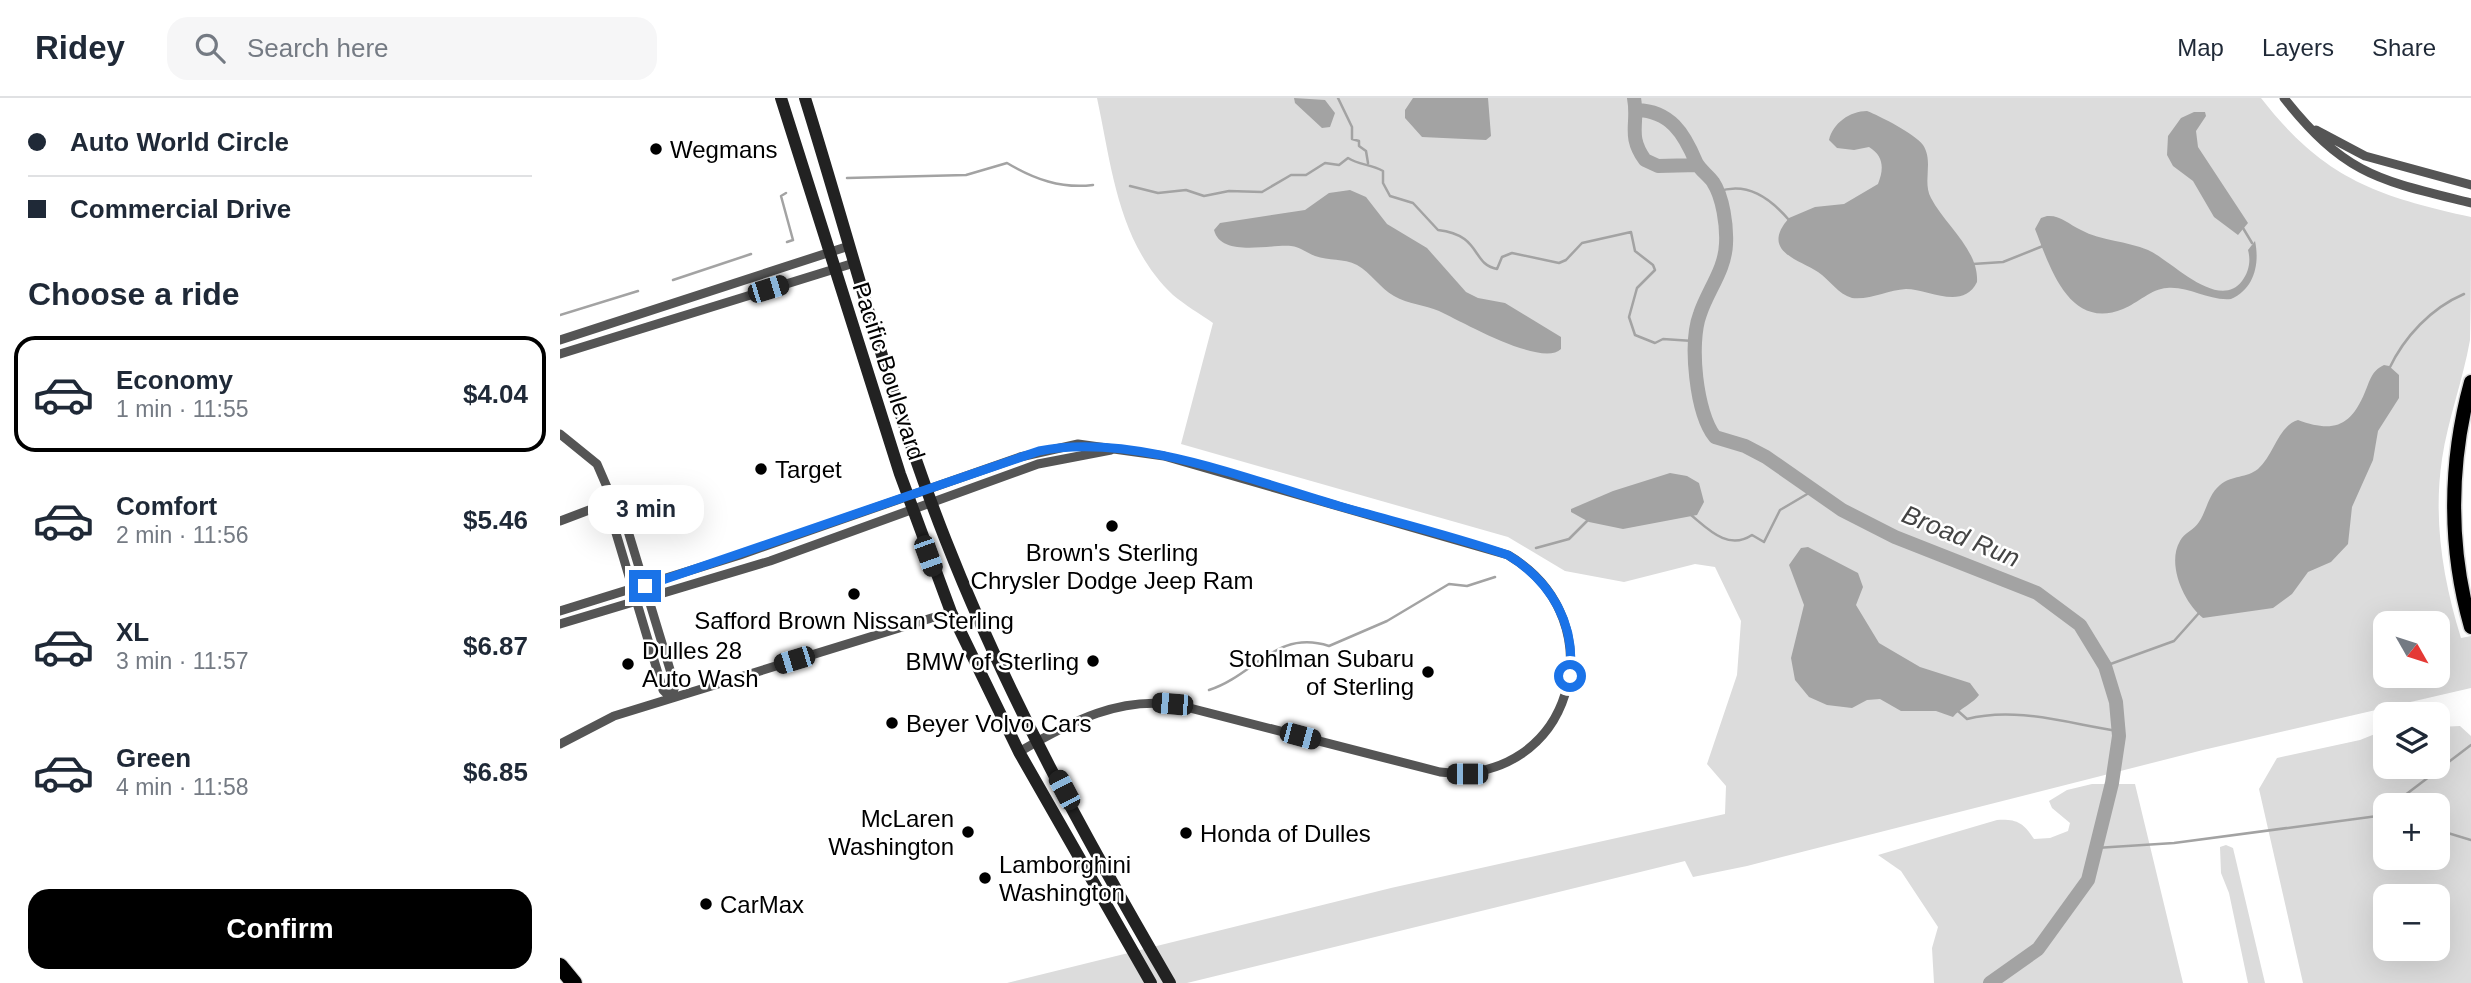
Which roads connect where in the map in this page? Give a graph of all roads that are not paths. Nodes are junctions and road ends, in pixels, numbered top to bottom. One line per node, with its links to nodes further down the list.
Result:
1 (781, 98): 8 (main road, Pacific Boulevard)
2 (805, 98): 7 (main road, Pacific Boulevard)
3 (2284, 98): 4 (street)
4 (2306, 123): 5 (street); 6 (street)
5 (2471, 185)
6 (2471, 203)
7 (849, 246): 8 (street); 9 (main road, Pacific Boulevard)
8 (829, 254): 10 (main road, Pacific Boulevard); 11 (street)
9 (854, 262): 10 (street); 16 (main road, Pacific Boulevard)
10 (833, 269): 12 (street); 17 (main road, Pacific Boulevard)
11 (560, 340)
12 (560, 354)
13 (2471, 382): 29 (main road)
14 (560, 434): 18 (street)
15 (1122, 449): 16 (street); 19 (street); 31 (street)
16 (927, 489): 17 (street); 19 (main road, Pacific Boulevard)
17 (908, 496): 20 (main road, Pacific Boulevard); 22 (street)
18 (613, 500): 21 (street); 22 (street); 23 (street)
19 (932, 503): 20 (street); 31 (main road, Pacific Boulevard)
20 (913, 510): 24 (street); 27 (main road, Pacific Boulevard)
21 (560, 520)
22 (645, 586): 23 (street); 24 (street)
23 (633, 589): 25 (street); 26 (street)
24 (649, 598): 25 (street); 30 (street)
25 (636, 600): 28 (street); 30 (street)
26 (560, 611)
27 (951, 612): 30 (street); 33 (main road, Pacific Boulevard)
28 (560, 624)
29 (2471, 627)
30 (671, 698): 32 (street)
31 (1037, 741): 33 (street); 37 (main road, Pacific Boulevard)
32 (560, 744)
33 (1019, 752): 36 (main road, Pacific Boulevard)
34 (560, 966): 35 (highway)
35 (574, 983)
36 (1151, 983)
37 (1170, 983)

